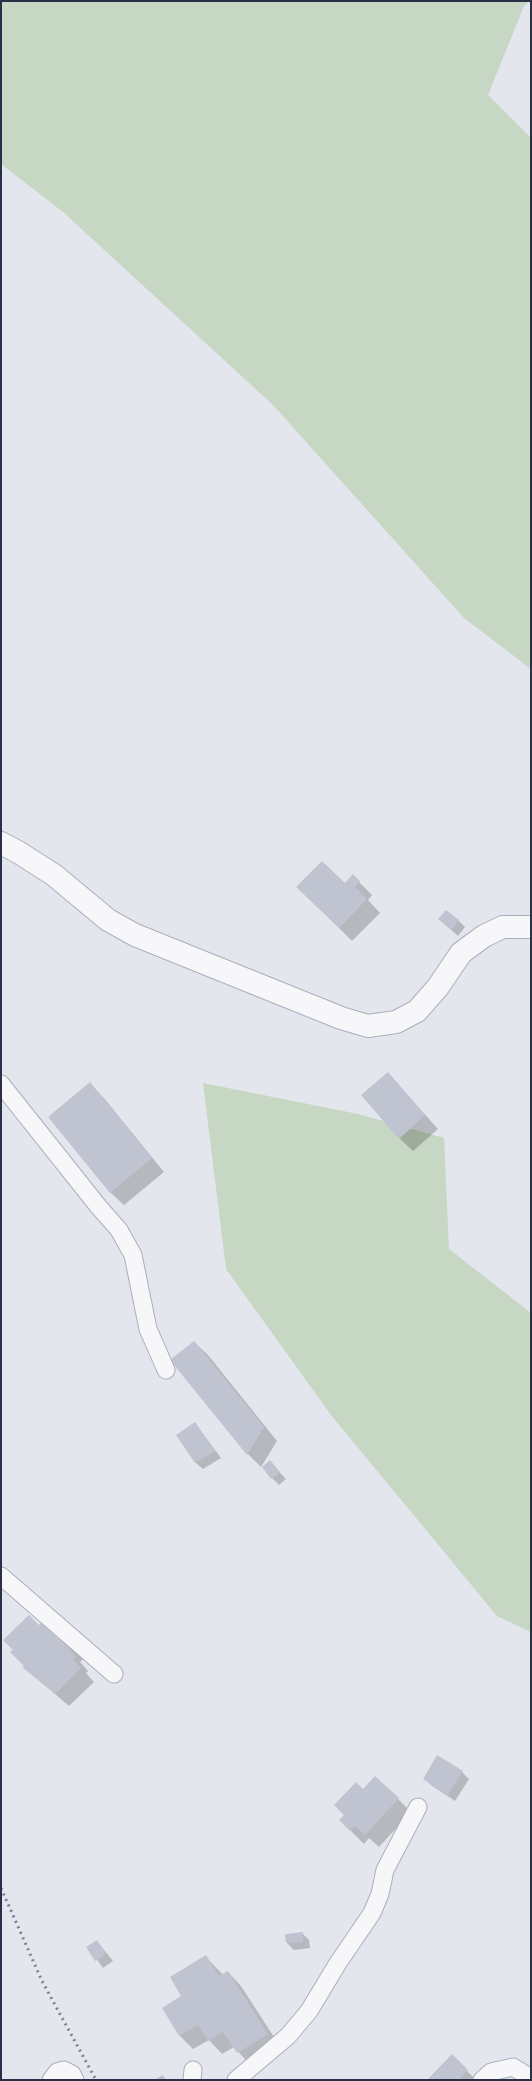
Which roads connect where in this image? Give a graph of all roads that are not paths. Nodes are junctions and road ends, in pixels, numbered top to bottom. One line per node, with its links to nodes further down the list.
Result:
1 (1, 843): 2 (street)
2 (531, 927)
3 (1, 1084): 4 (lane)
4 (166, 1370)
5 (1, 1576): 6 (lane)
6 (114, 1674)
7 (418, 1807): 11 (lane)
8 (531, 2078): 12 (lane)
9 (51, 2080): 10 (lane)
10 (75, 2080)
11 (236, 2080)
12 (482, 2080)

